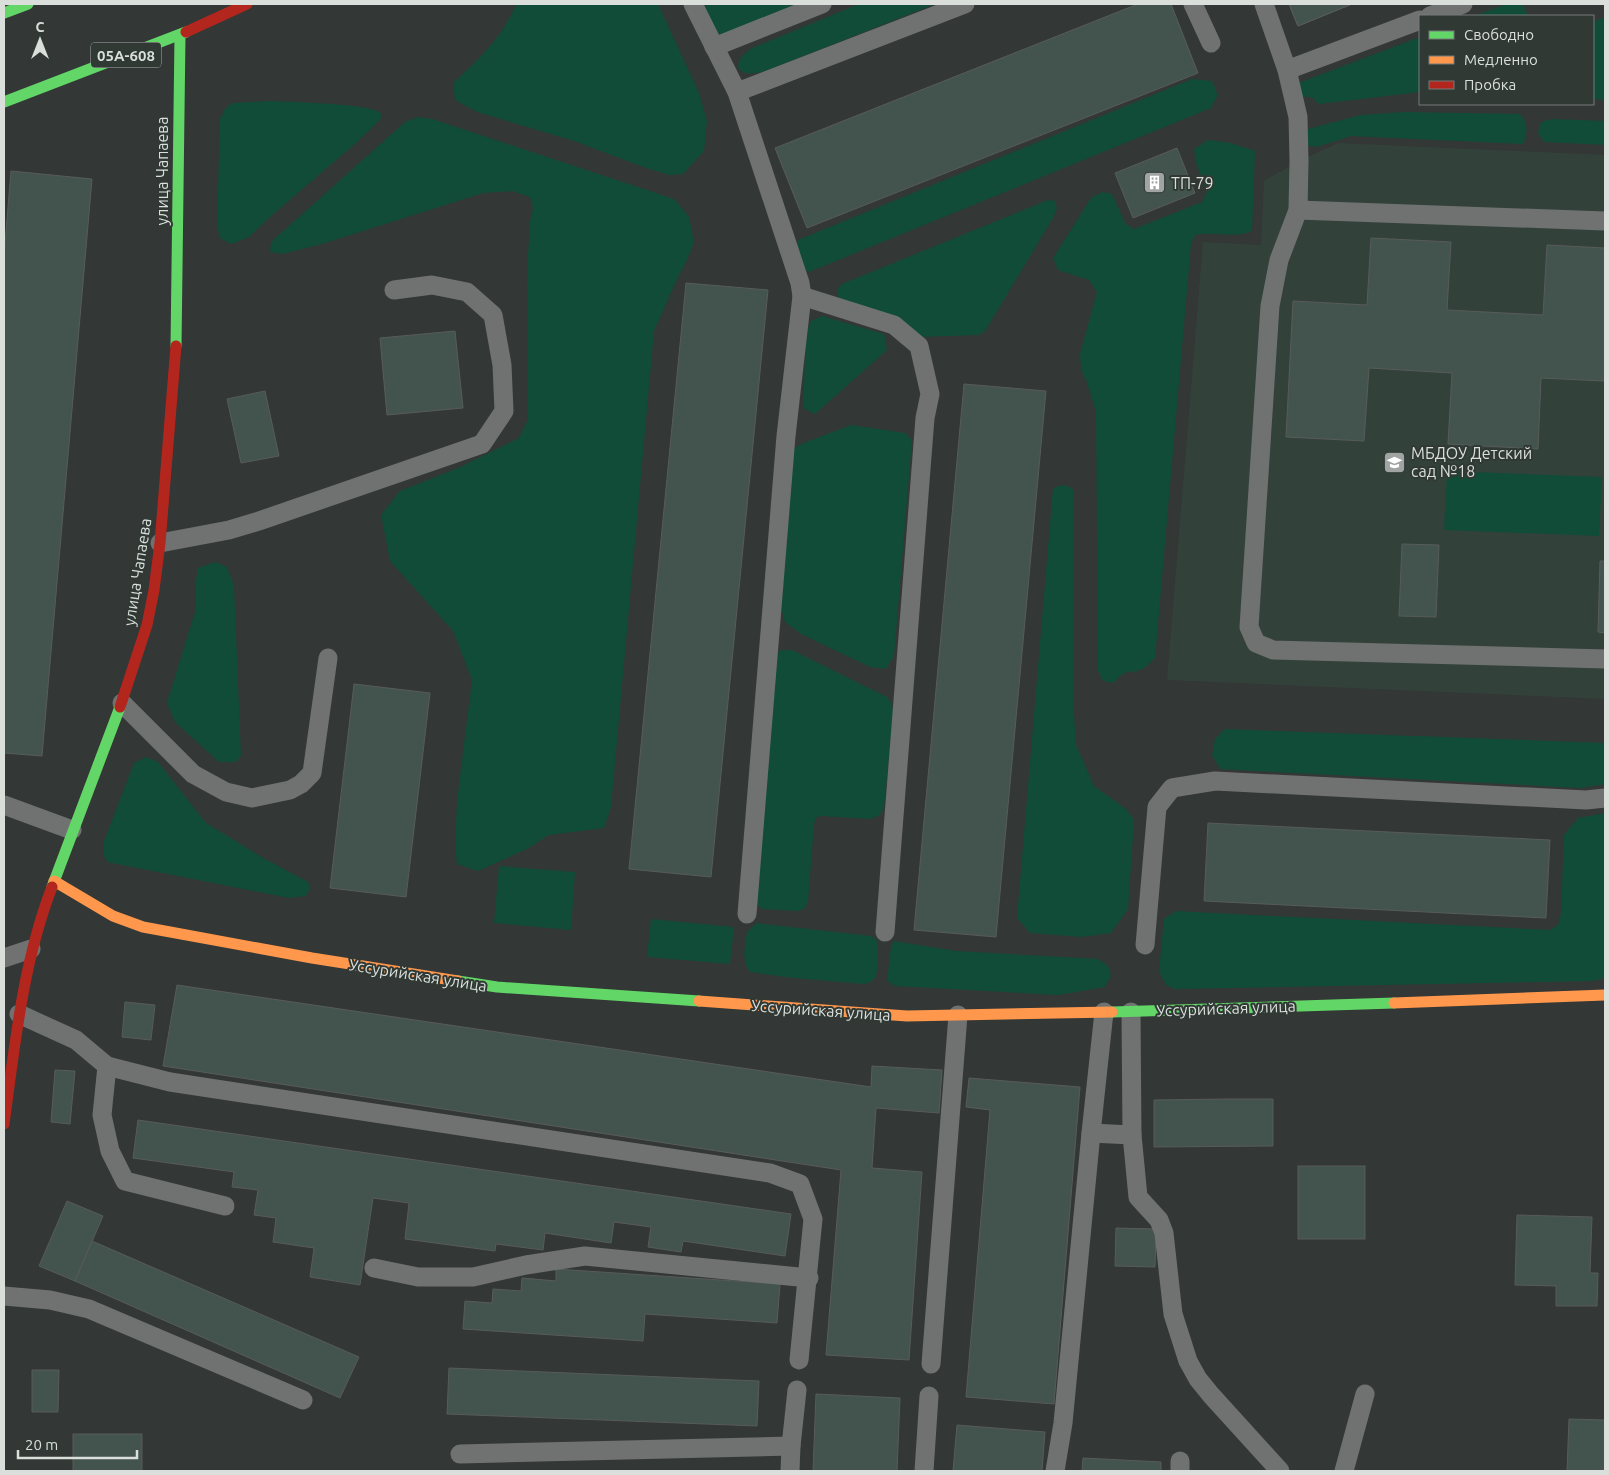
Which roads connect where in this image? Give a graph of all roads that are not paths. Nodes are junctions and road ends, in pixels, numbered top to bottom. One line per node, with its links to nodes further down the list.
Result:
1 (28, 4): 9 (street)
2 (247, 4): 12 (street, 05А-608)
3 (693, 4): 14 (lane)
4 (822, 4): 14 (lane)
5 (965, 4): 16 (lane)
6 (1194, 4): 13 (lane)
7 (1264, 4): 15 (lane)
8 (1463, 4): 10 (lane)
9 (4, 13)
10 (1433, 15)
11 (1419, 20): 15 (lane)
12 (180, 35): 17 (street, 05А-608); 22 (street, улица Чапаева)
13 (1211, 43)
14 (714, 47): 16 (lane)
15 (1287, 70): 18 (lane)
16 (737, 92): 21 (lane)
17 (4, 102)
18 (1298, 210): 19 (lane); 24 (lane)
19 (1605, 221)
20 (394, 290): 22 (lane)
21 (802, 296): 30 (lane); 31 (lane)
22 (160, 543): 25 (street, улица Чапаева)
23 (328, 658): 25 (lane)
24 (1605, 659)
25 (122, 703): 28 (street, улица Чапаева)
26 (1605, 798): 32 (lane)
27 (4, 805): 28 (lane)
28 (72, 830): 29 (street, улица Чапаева)
29 (54, 881): 33 (street, улица Чапаева); 39 (street, Уссурийская улица)
30 (747, 914)
31 (885, 932)
32 (1146, 945)
33 (31, 949): 34 (lane); 38 (street, улица Чапаева)
34 (4, 958)
35 (1605, 995): 37 (street, Уссурийская улица)
36 (1104, 1012): 37 (street, Уссурийская улица); 39 (street, Уссурийская улица); 42 (lane)
37 (1131, 1012): 43 (lane)
38 (19, 1014): 40 (lane); 41 (street, улица Чапаева)
39 (958, 1015): 49 (lane)
40 (107, 1066): 44 (lane); 46 (lane)
41 (4, 1124)
42 (1091, 1133): 43 (lane); 58 (lane)
43 (1132, 1135): 59 (lane)
44 (225, 1206)
45 (374, 1268): 46 (lane)
46 (809, 1278): 48 (lane)
47 (4, 1296): 53 (lane)
48 (799, 1360)
49 (930, 1364)
50 (797, 1390): 54 (lane)
51 (1365, 1394): 60 (lane)
52 (929, 1396): 57 (lane)
53 (303, 1400)
54 (791, 1446): 55 (lane); 56 (lane)
55 (460, 1454)
56 (790, 1471)
57 (924, 1471)
58 (1055, 1471)
59 (1280, 1471)
60 (1344, 1471)

